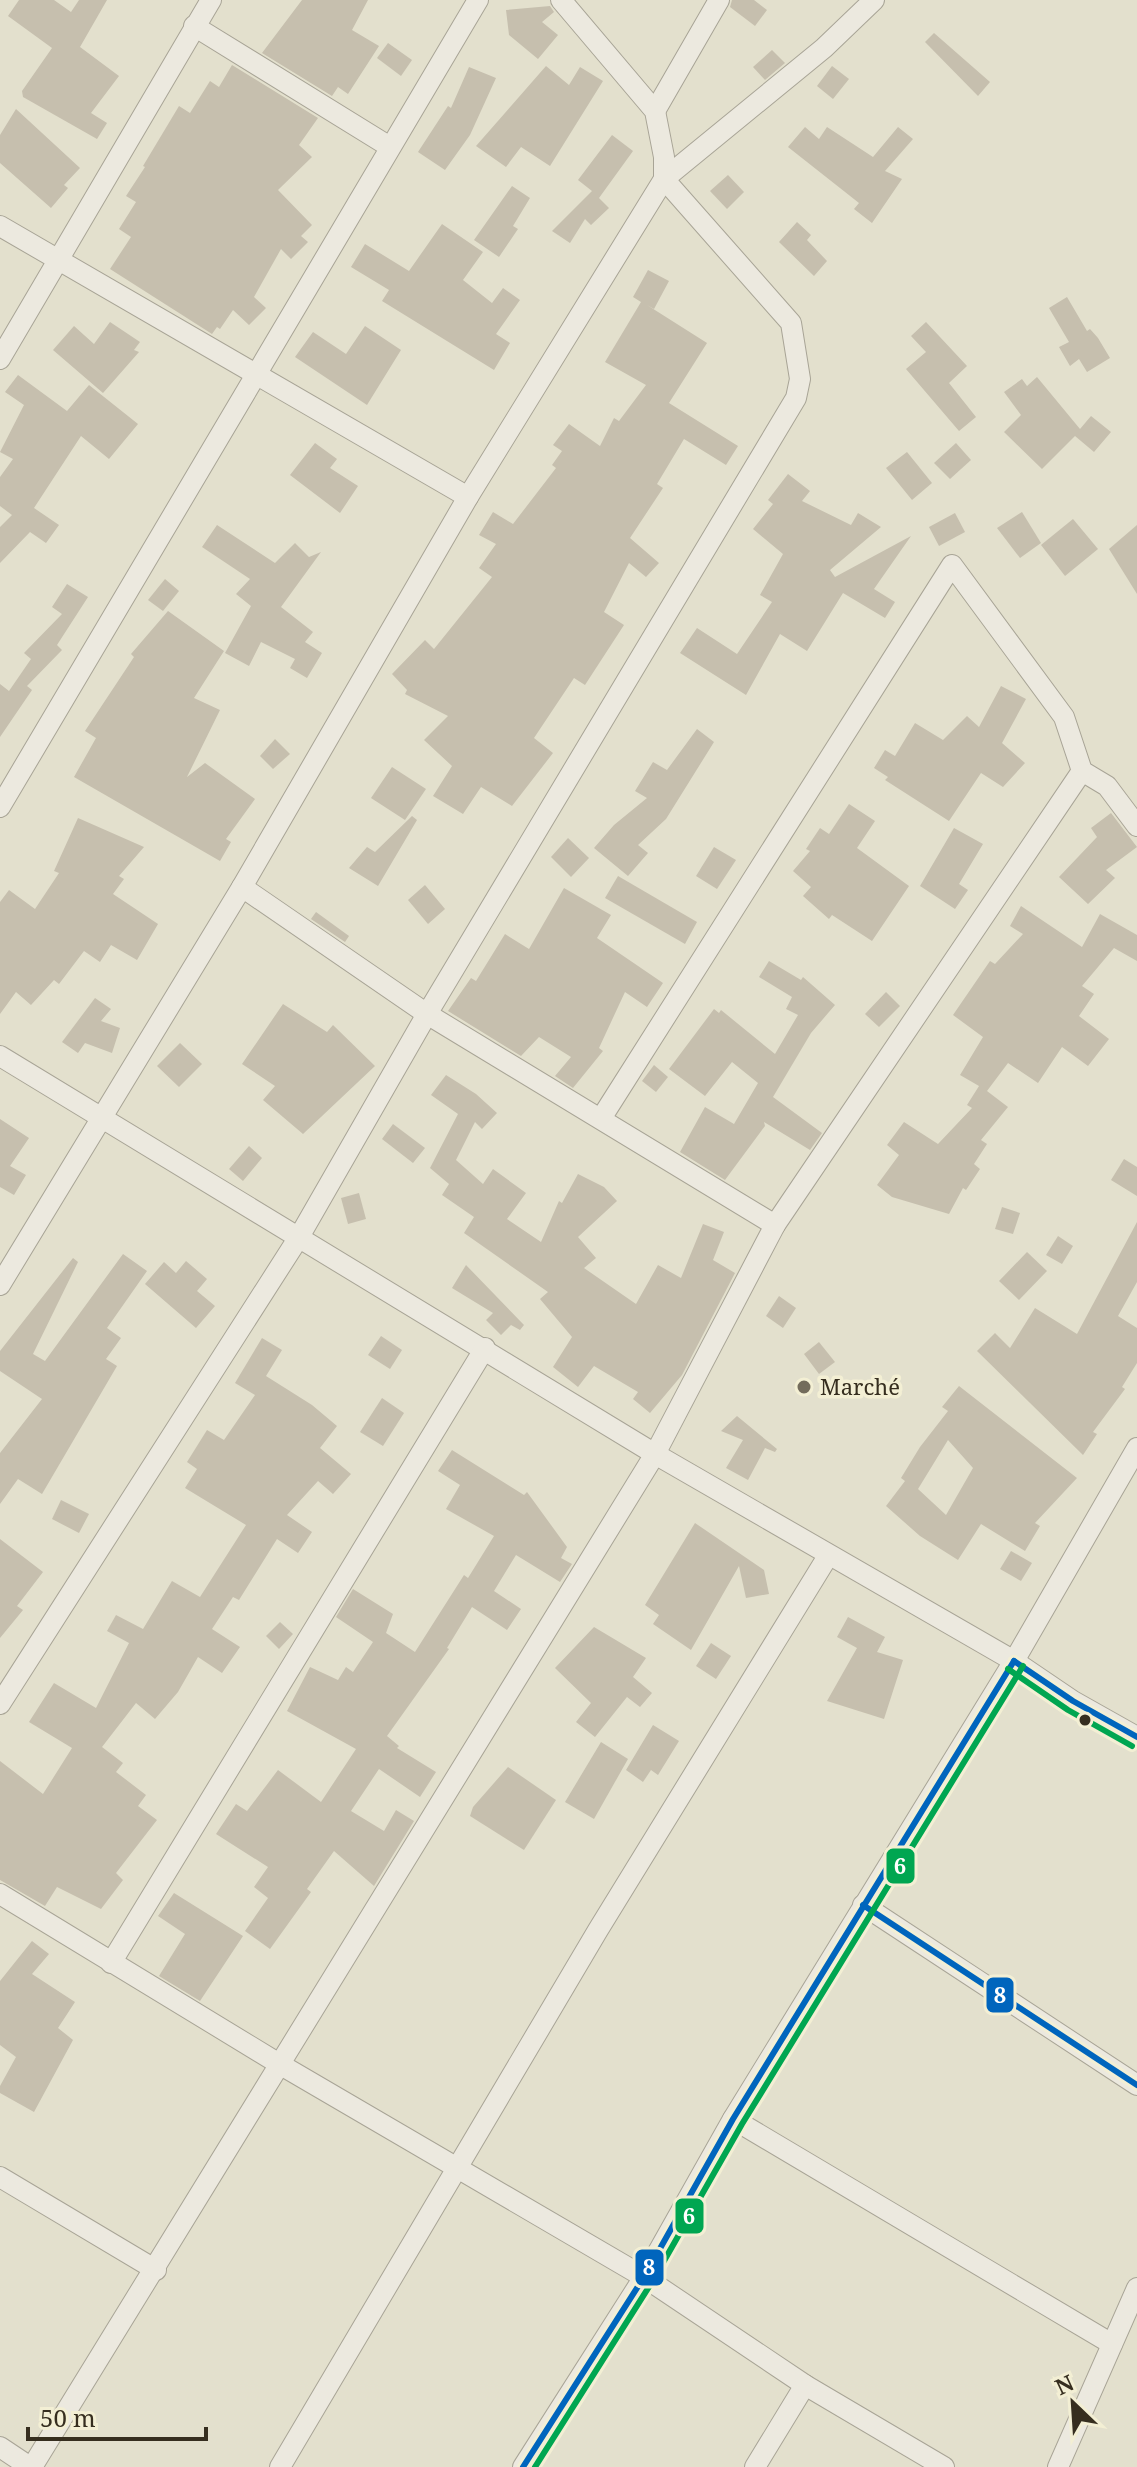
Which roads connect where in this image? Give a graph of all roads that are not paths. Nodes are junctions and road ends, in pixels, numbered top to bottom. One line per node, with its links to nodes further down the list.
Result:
1 (211, 0): 6 (street)
2 (478, 0): 8 (street)
3 (561, 0): 7 (street)
4 (719, 0): 7 (street)
5 (874, 0): 9 (street)
6 (194, 26): 8 (street); 11 (street)
7 (655, 111): 9 (street)
8 (390, 147): 13 (street)
9 (664, 179): 14 (street); 19 (street)
10 (0, 226): 11 (street)
11 (59, 261): 12 (street); 13 (street)
12 (0, 359)
13 (253, 374): 14 (street); 16 (street)
14 (468, 497): 18 (street)
15 (1082, 771): 17 (street); 22 (street); 23 (street)
16 (0, 807)
17 (1137, 826)
18 (242, 887): 19 (street); 21 (street)
19 (427, 1014): 22 (street); 24 (street)
20 (0, 1056): 21 (street)
21 (103, 1117): 24 (street); 25 (street)
22 (602, 1117): 23 (street)
23 (775, 1225): 28 (street)
24 (299, 1237): 26 (street); 31 (street)
25 (0, 1285)
26 (485, 1348): 28 (street); 35 (street)
27 (1137, 1448): 30 (street)
28 (655, 1454): 29 (street); 36 (street)
29 (828, 1556): 30 (street); 39 (street)
30 (1014, 1661): 32 (street); 34 (street)
31 (0, 1704)
32 (1137, 1737)
33 (0, 1894): 35 (street)
34 (863, 1905): 37 (street); 38 (street)
35 (111, 1963): 36 (street)
36 (281, 2065): 39 (street); 41 (street)
37 (1137, 2085)
38 (733, 2119): 42 (street); 44 (street)
39 (459, 2169): 42 (street); 48 (street)
40 (0, 2177): 41 (street)
41 (156, 2270): 47 (street)
42 (644, 2277): 45 (street); 49 (street)
43 (1137, 2288): 44 (street)
44 (1112, 2344): 52 (street)
45 (805, 2385): 50 (street); 51 (street)
46 (0, 2447): 47 (street)
47 (31, 2467)
48 (280, 2467)
49 (523, 2467)
50 (755, 2467)
51 (944, 2467)
52 (1058, 2467)

